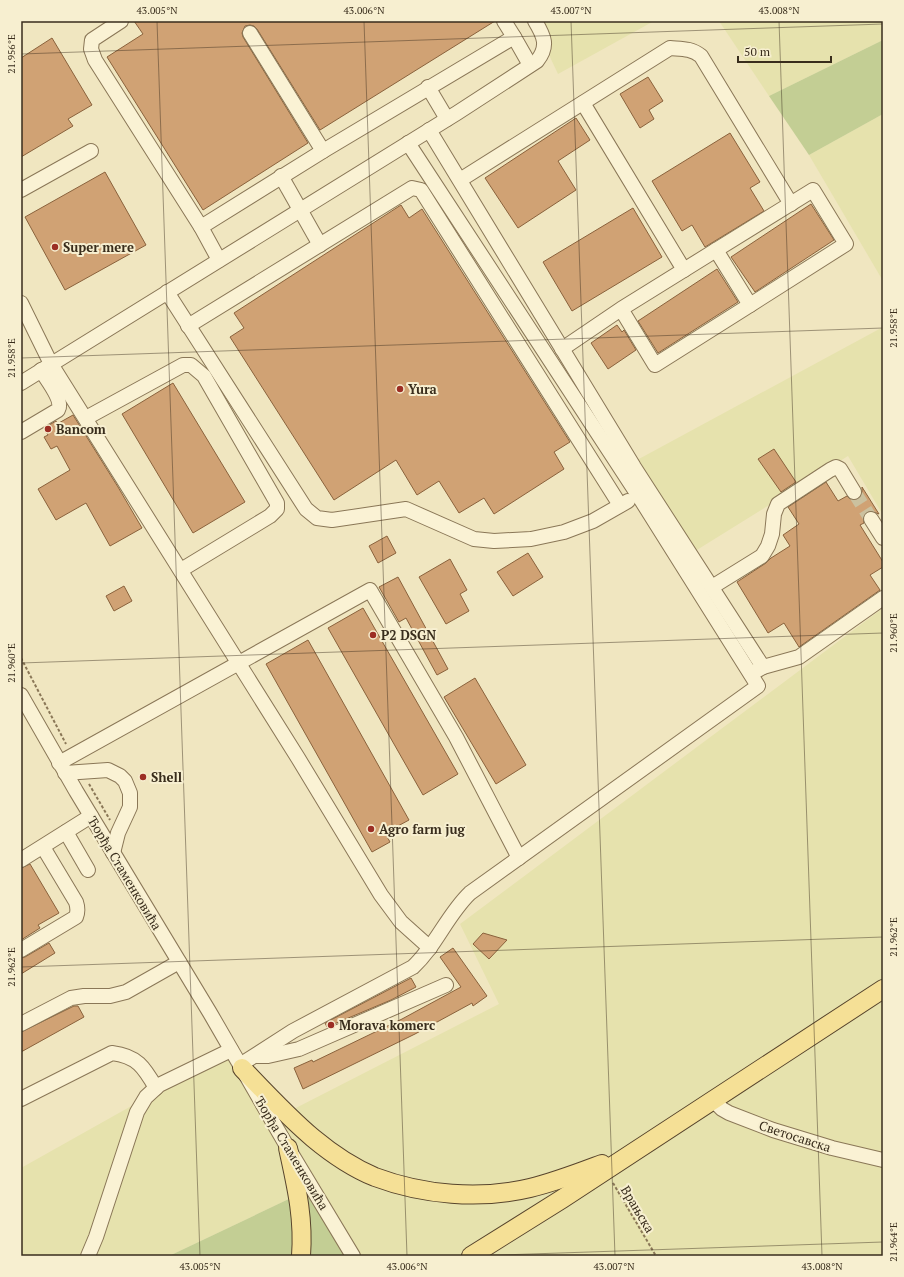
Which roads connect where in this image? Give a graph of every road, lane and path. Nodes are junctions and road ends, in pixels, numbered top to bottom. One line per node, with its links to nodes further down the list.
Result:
1 (120, 21): 19 (street)
2 (504, 21): 5 (street)
3 (535, 21): 6 (street)
4 (250, 33): 12 (street)
5 (514, 37): 6 (street); 7 (street)
6 (530, 65): 9 (street)
7 (428, 87): 9 (street); 12 (street)
8 (583, 103): 15 (street); 17 (street); 23 (street)
9 (447, 119): 10 (street)
10 (429, 130): 11 (street); 15 (street)
11 (408, 143): 18 (street); 35 (street)
12 (323, 150): 14 (street)
13 (91, 151): 16 (street)
14 (281, 176): 18 (street); 19 (street)
15 (460, 180): 29 (street)
16 (21, 190)
17 (791, 204): 21 (street); 26 (street)
18 (300, 210): 20 (street); 22 (street)
19 (200, 227): 22 (street)
20 (320, 245): 28 (street); 36 (street)
21 (716, 250): 23 (street); 26 (street)
22 (219, 260): 24 (street)
23 (684, 270): 27 (street)
24 (167, 292): 28 (street); 30 (street)
25 (21, 304): 30 (street)
26 (750, 305): 27 (street)
27 (621, 309): 29 (street)
28 (188, 326): 36 (street)
29 (562, 349): 40 (street)
30 (46, 367): 31 (street); 32 (street); 33 (street)
31 (21, 383)
32 (86, 418): 39 (street); 39 (street)
33 (21, 432)
34 (854, 492): 40 (street)
35 (638, 495): 36 (street); 45 (street)
36 (620, 505)
37 (871, 519): 38 (street)
38 (883, 538)
39 (181, 570): 43 (street)
40 (712, 587): 44 (street)
41 (883, 598): 44 (street)
42 (21, 658): 47 (path)
43 (238, 663): 47 (street); 55 (street); 58 (street)
44 (763, 667): 45 (street)
45 (755, 680): 55 (street)
46 (21, 695): 48 (street, Ђорђа Стаменковића)
47 (72, 755): 48 (street)
48 (62, 768): 49 (street); 50 (street, Ђорђа Стаменковића)
49 (82, 772): 52 (path); 52 (street)
50 (91, 816): 51 (street); 54 (street, Ђорђа Стаменковића)
51 (66, 832): 53 (street); 57 (street)
52 (118, 833): 54 (street)
53 (43, 847): 56 (street); 59 (street)
54 (113, 853): 60 (street, Ђорђа Стаменковића)
55 (519, 858): 58 (street)
56 (21, 860)
57 (88, 870)
58 (430, 948): 65 (street)
59 (21, 950)
60 (179, 962): 63 (street); 64 (street, Ђорђа Стаменковића)
61 (446, 985): 65 (street)
62 (883, 989): 69 (main road)
63 (21, 1024)
64 (231, 1050): 66 (street, Ђорђа Стаменковића); 67 (street)
65 (256, 1056): 66 (street)
66 (241, 1067): 70 (street, Ђорђа Стаменковића); 71 (main road)
67 (156, 1088): 68 (street); 74 (street)
68 (21, 1100)
69 (713, 1100): 71 (main road); 72 (street, Светосавска)
70 (288, 1148): 75 (main road); 76 (street, Ђорђа Стаменковића)
71 (633, 1153): 73 (main road)
72 (883, 1160)
73 (605, 1171): 77 (main road); 78 (path, Врањска)
74 (88, 1256)
75 (301, 1256)
76 (353, 1256)
77 (471, 1256)
78 (656, 1256)

